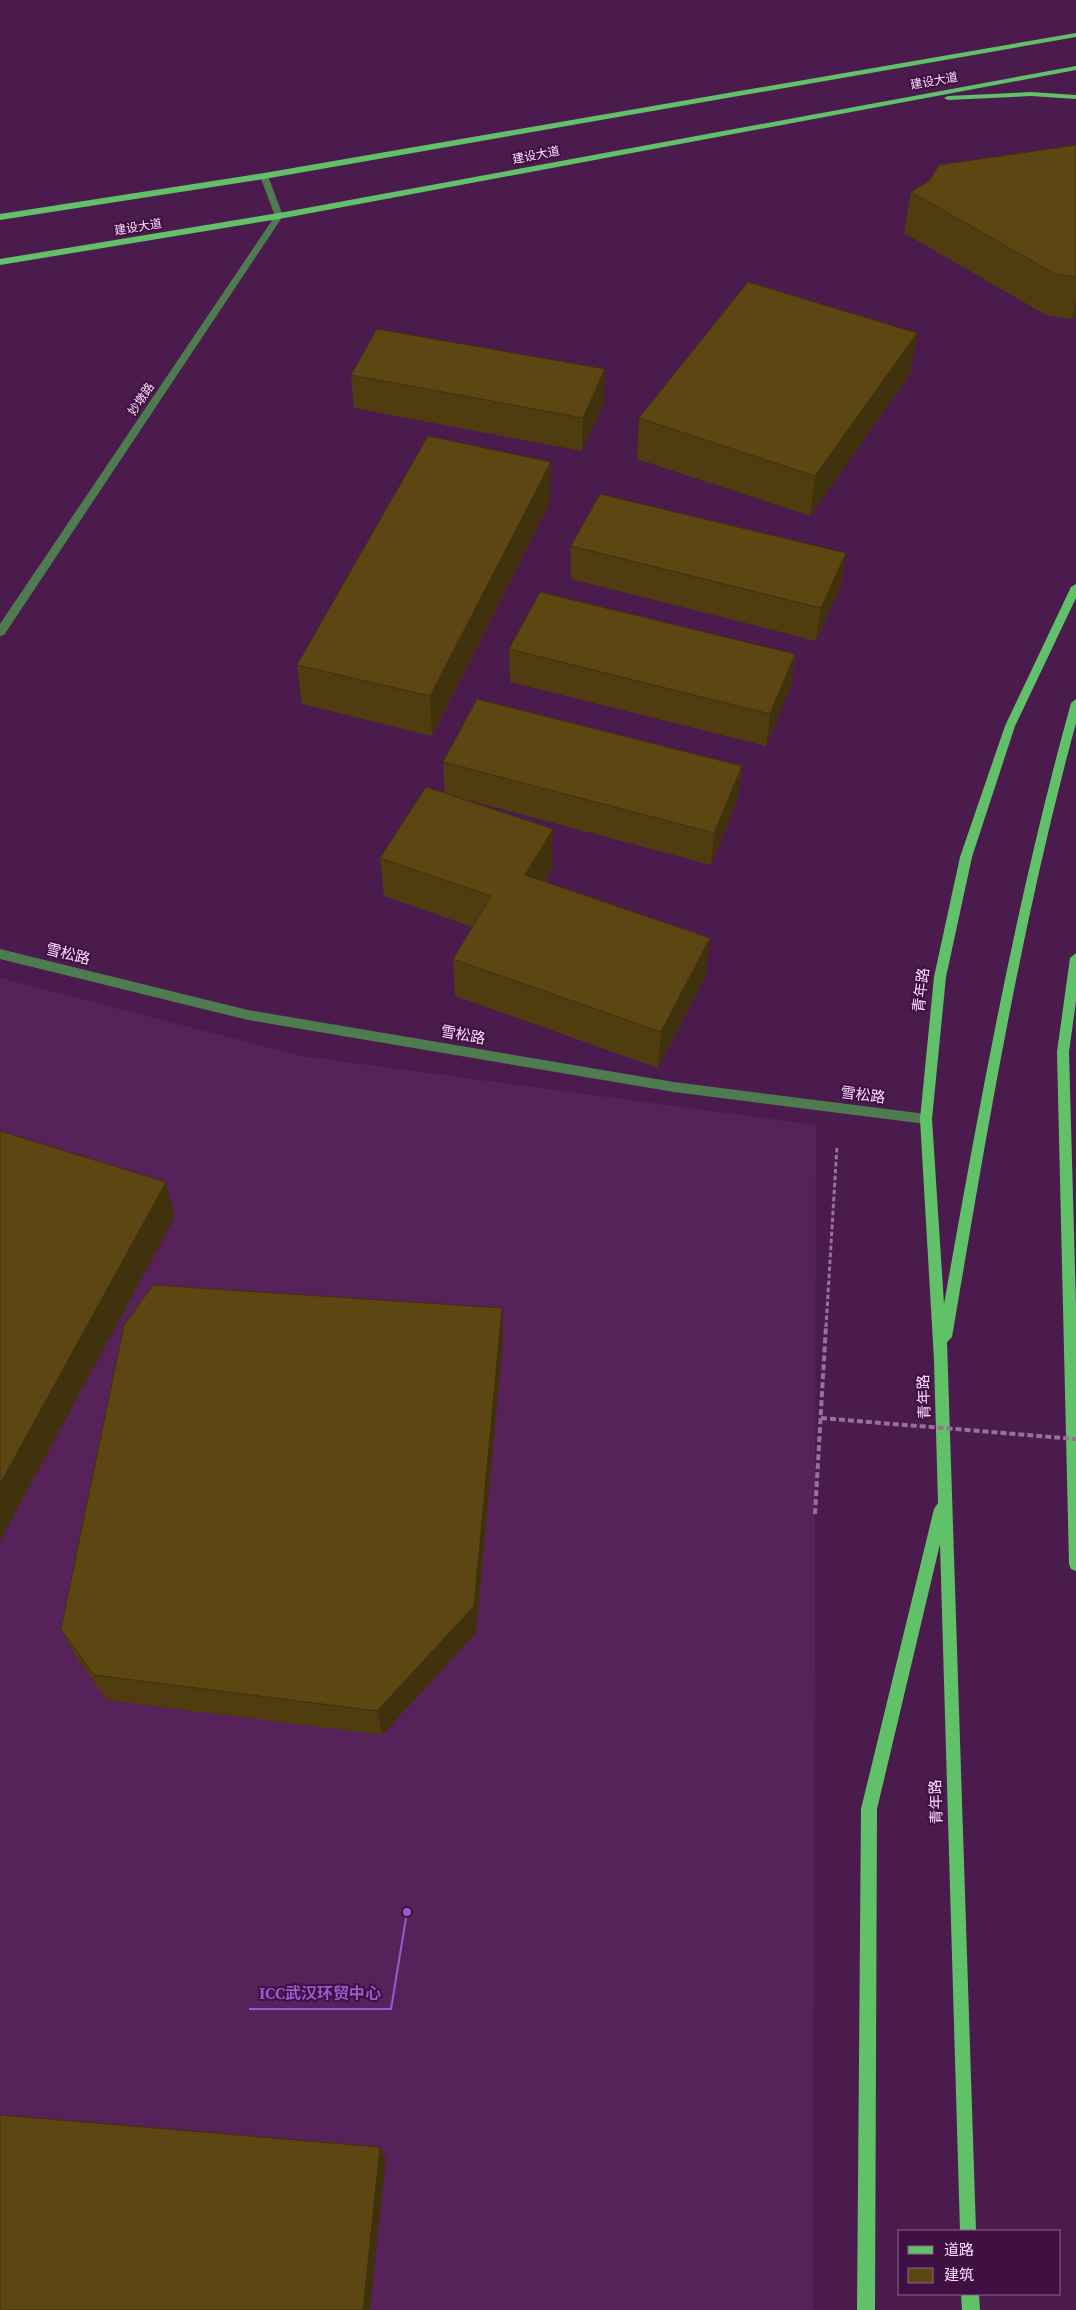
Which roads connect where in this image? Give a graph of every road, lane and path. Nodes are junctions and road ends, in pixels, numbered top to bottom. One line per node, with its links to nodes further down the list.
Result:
1 (1076, 35): 5 (main road, 建设大道)
2 (1076, 68): 4 (main road, 建设大道)
3 (1076, 97): 4 (main road)
4 (894, 101): 6 (main road, 建设大道)
5 (264, 176): 6 (street); 7 (main road, 建设大道)
6 (279, 216): 8 (main road, 建设大道); 10 (street, 妙墩路)
7 (0, 217)
8 (0, 262)
9 (1076, 587): 14 (main road, 青年路)
10 (0, 632)
11 (1076, 703): 18 (main road)
12 (0, 954): 14 (street, 雪松路)
13 (1076, 958): 17 (main road)
14 (926, 1119): 18 (main road, 青年路)
15 (837, 1146): 19 (path)
16 (1076, 1292): 17 (main road)
17 (1070, 1327): 23 (main road)
18 (941, 1360): 21 (main road, 青年路)
19 (821, 1418): 20 (path, bridge); 22 (path)
20 (1076, 1439)
21 (946, 1492): 25 (main road, 青年路); 27 (main road)
22 (815, 1514)
23 (1075, 1519): 24 (main road)
24 (1076, 1564)
25 (968, 2230)
26 (970, 2295): 28 (main road)
27 (866, 2310)
28 (970, 2310)

